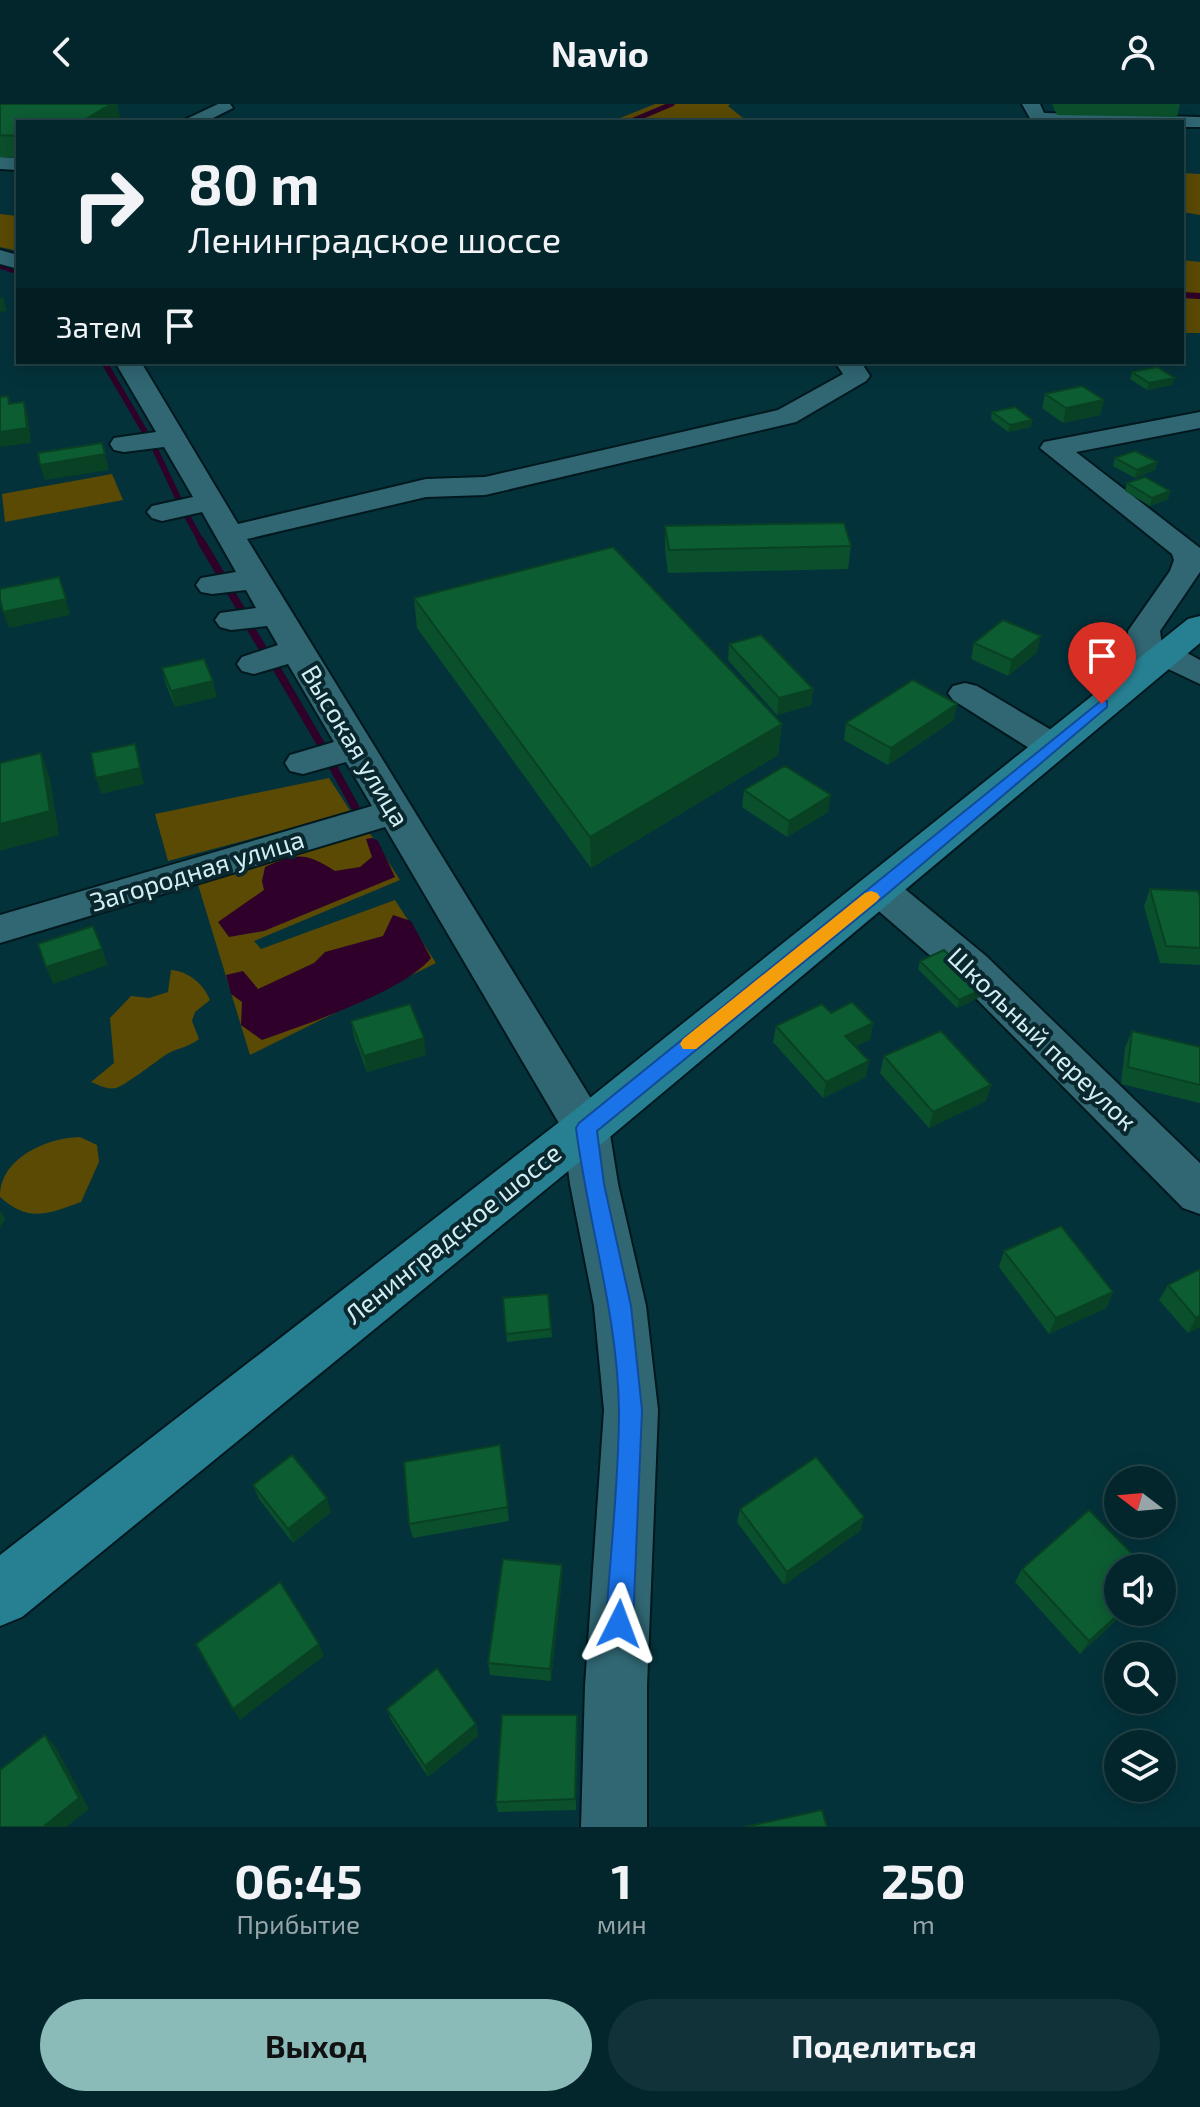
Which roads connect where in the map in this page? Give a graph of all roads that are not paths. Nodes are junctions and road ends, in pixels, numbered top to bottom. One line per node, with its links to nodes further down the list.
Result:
1 (1031, 104): 5 (street)
2 (1186, 104): 6 (street)
3 (224, 108): 4 (street)
4 (194, 120)
5 (1146, 120)
6 (1200, 121)
7 (129, 364): 10 (street, Высокая улица)
8 (849, 364): 12 (street)
9 (1200, 420): 19 (street)
10 (209, 502): 11 (street); 12 (street, Высокая улица)
11 (162, 512)
12 (228, 535): 13 (street, Высокая улица)
13 (255, 579): 14 (street); 15 (street, Высокая улица)
14 (212, 585)
15 (276, 615): 16 (street); 18 (street, Высокая улица)
16 (231, 620)
17 (1200, 626): 19 (main road, Ленинградское шоссе)
18 (297, 650): 20 (street); 24 (street, Высокая улица)
19 (1156, 661): 21 (street); 23 (main road, Ленинградское шоссе)
20 (254, 664)
21 (1200, 674)
22 (965, 693): 23 (street)
23 (1050, 745): 27 (main road, Ленинградское шоссе)
24 (355, 747): 25 (street); 26 (street, Высокая улица)
25 (303, 763)
26 (394, 812): 28 (street, Загородная улица); 29 (street, Высокая улица)
27 (880, 890): 29 (main road, Ленинградское шоссе); 30 (street, Школьный переулок)
28 (0, 929)
29 (586, 1128): 31 (main road, Ленинградское шоссе); 32 (street)
30 (1200, 1194)
31 (0, 1595)
32 (614, 1827)

